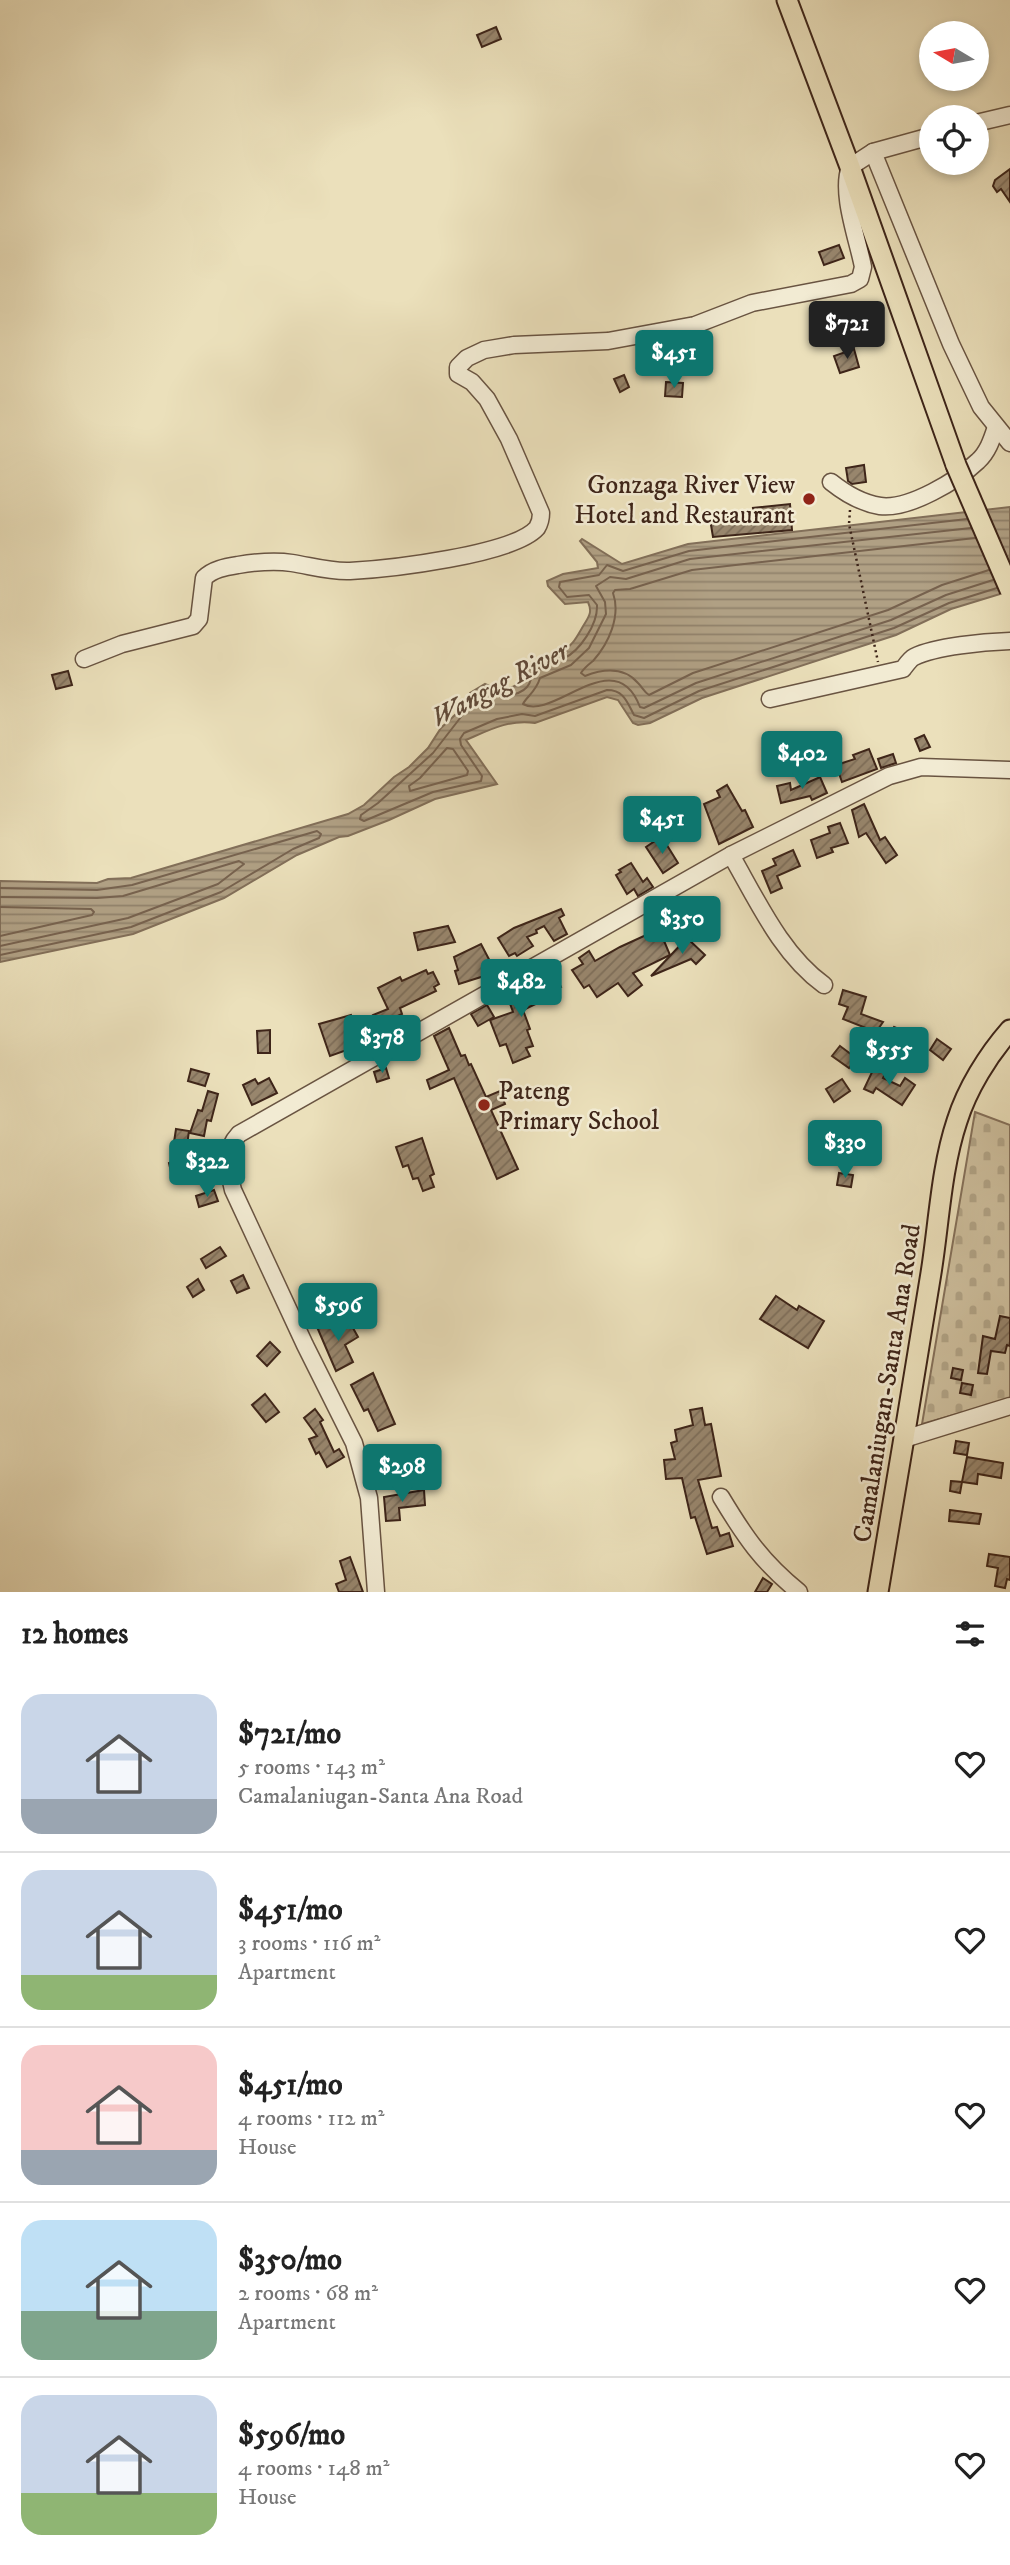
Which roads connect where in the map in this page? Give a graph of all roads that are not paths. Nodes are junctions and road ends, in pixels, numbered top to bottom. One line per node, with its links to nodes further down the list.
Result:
1 (787, 0): 6 (main road)
2 (1010, 115): 3 (street)
3 (989, 120)
4 (919, 139): 5 (street)
5 (873, 152): 6 (street); 7 (street)
6 (850, 167): 10 (main road, bridge); 12 (street)
7 (996, 427): 8 (street); 9 (street)
8 (1010, 443)
9 (831, 482)
10 (1010, 590)
11 (1010, 641): 13 (street)
12 (84, 659)
13 (770, 699)
14 (1010, 770): 15 (street)
15 (731, 855): 16 (street); 21 (street)
16 (824, 985)
17 (1010, 1030): 19 (main road, Camalaniugan-Santa Ana Road)
18 (1010, 1406): 19 (street)
19 (904, 1439): 23 (main road, Camalaniugan-Santa Ana Road)
20 (721, 1497): 22 (street)
21 (376, 1592)
22 (799, 1592)
23 (878, 1592)

